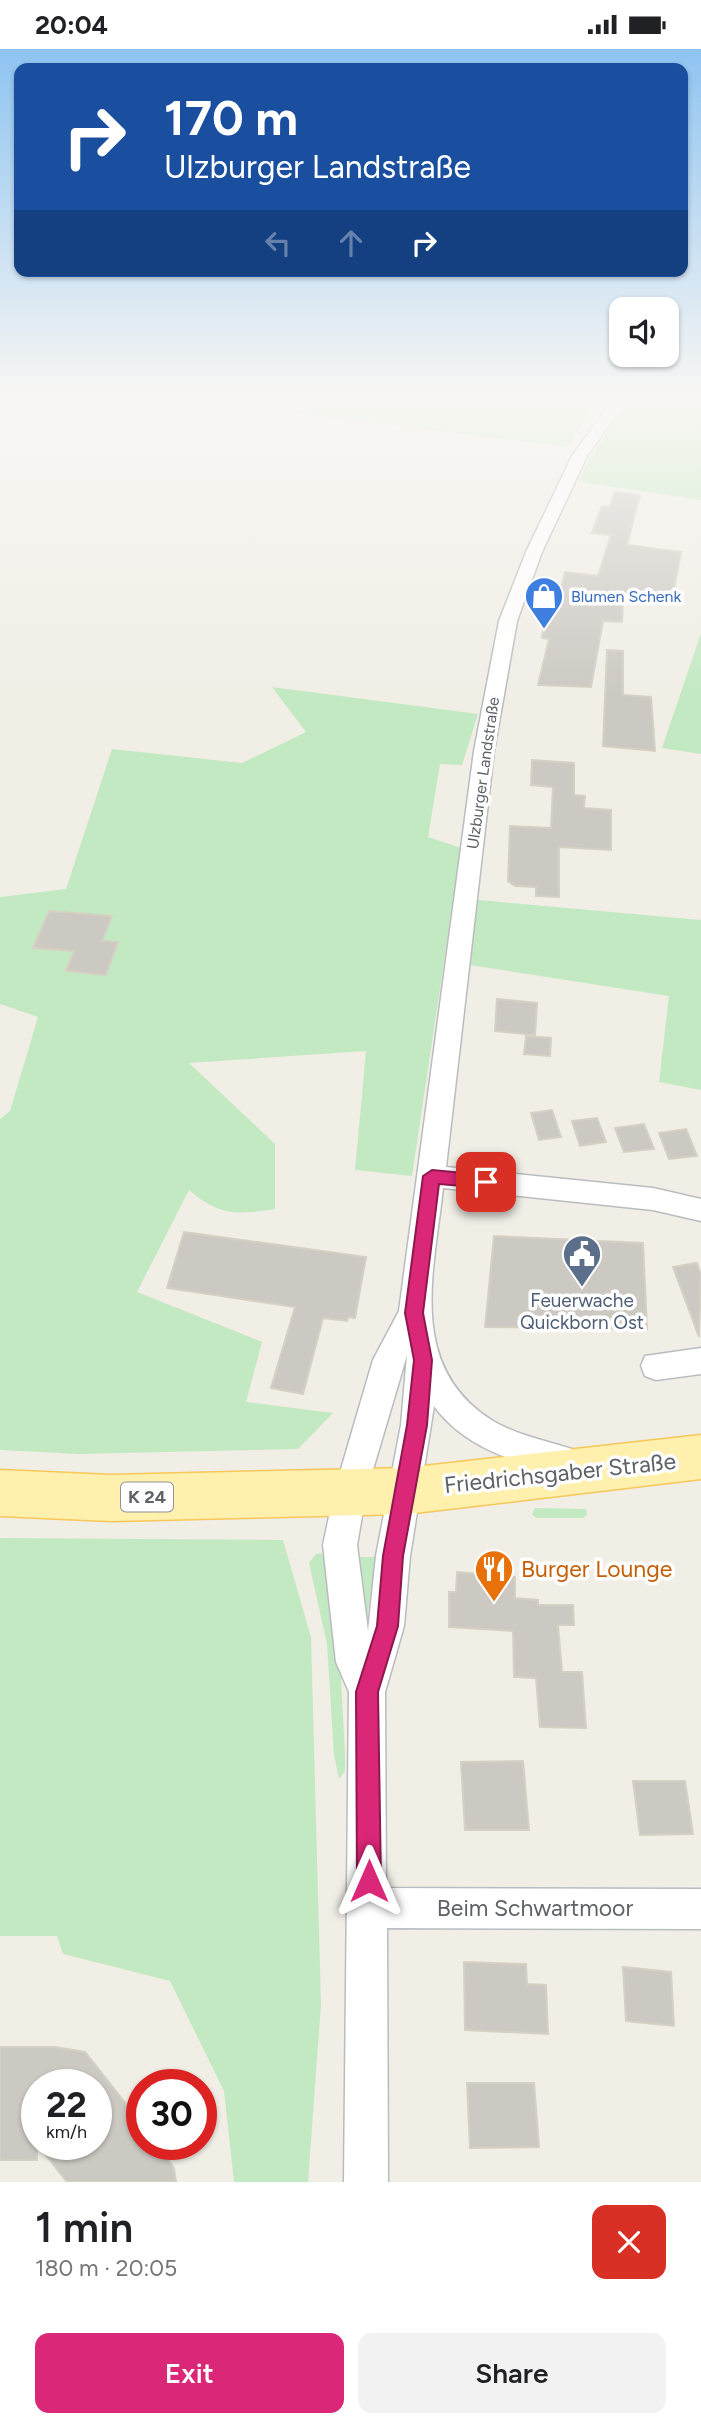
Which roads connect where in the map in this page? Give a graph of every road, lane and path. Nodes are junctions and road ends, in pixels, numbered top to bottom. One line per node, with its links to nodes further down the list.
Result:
1 (561, 497): 2 (street, Ulzburger Landstraße)
2 (432, 1176): 3 (street); 4 (street, Ulzburger Landstraße)
3 (701, 1210)
4 (414, 1313): 5 (street, Ulzburger Landstraße); 12 (street, Ulzburger Landstraße)
5 (423, 1360): 9 (street, Ulzburger Landstraße); 10 (street, Ulzburger Landstraße)
6 (701, 1361): 7 (street)
7 (656, 1366)
8 (701, 1457): 9 (main road, Friedrichsgaber Straße / K 24)
9 (593, 1471): 10 (main road, Friedrichsgaber Straße / K 24)
10 (406, 1490): 12 (main road, Friedrichsgaber Straße / K 24); 13 (street, Ulzburger Landstraße)
11 (0, 1493): 12 (main road, Friedrichsgaber Straße / K 24)
12 (350, 1493): 13 (street, Ulzburger Landstraße)
13 (367, 1692): 14 (street, Ulzburger Landstraße)
14 (369, 1907): 15 (street, Beim Schwartmoor); 16 (street, Ulzburger Landstraße)
15 (701, 1909)
16 (366, 2182)

